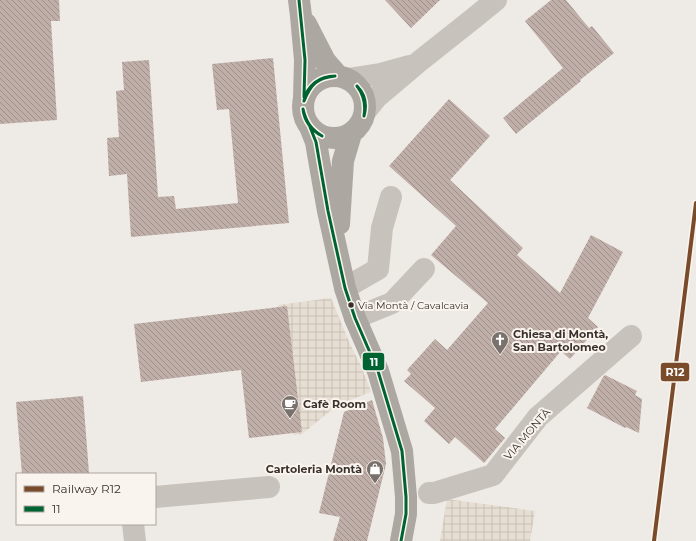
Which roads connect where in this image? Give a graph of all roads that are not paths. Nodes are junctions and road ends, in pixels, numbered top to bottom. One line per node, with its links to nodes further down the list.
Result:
1 (496, 0): 3 (street)
2 (300, 8): 4 (main road); 5 (main road)
3 (416, 64): 4 (street); 6 (street)
4 (343, 77): 5 (main road); 6 (main road)
5 (304, 97): 7 (main road)
6 (365, 112): 8 (main road)
7 (310, 126): 8 (main road); 10 (main road)
8 (351, 134): 10 (main road)
9 (391, 197): 12 (street)
10 (337, 249): 12 (main road)
11 (424, 269): 13 (street)
12 (345, 288): 13 (main road)
13 (355, 318): 20 (main road)
14 (630, 336): 16 (street, VIA MONTÀ)
15 (269, 487): 17 (street)
16 (429, 493)
17 (156, 496)
18 (133, 525): 19 (street)
19 (134, 541)
20 (401, 541)

